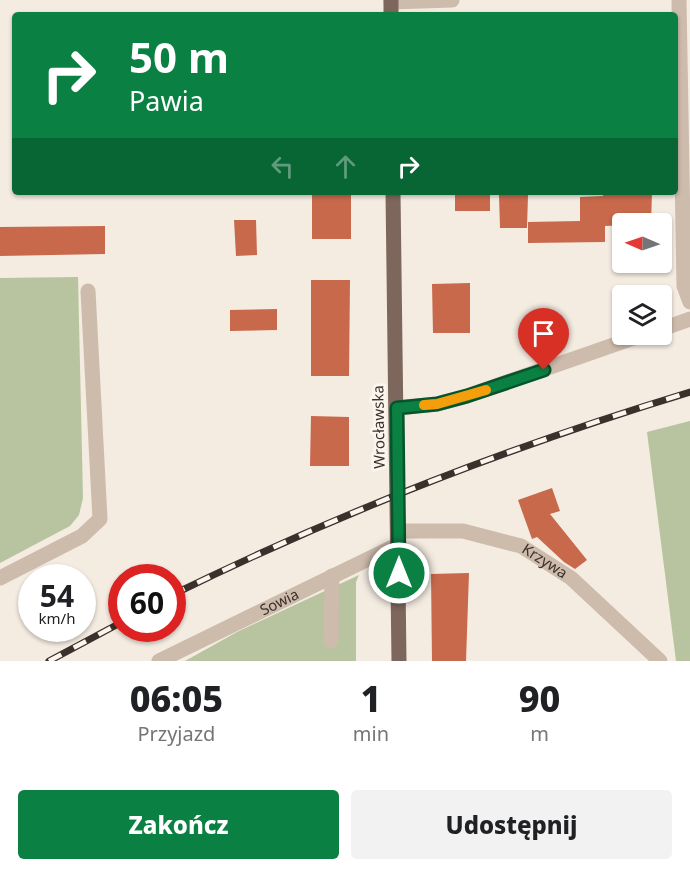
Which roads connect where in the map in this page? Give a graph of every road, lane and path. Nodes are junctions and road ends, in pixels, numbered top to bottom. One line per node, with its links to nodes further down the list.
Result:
1 (452, 0): 3 (street)
2 (680, 0): 6 (street)
3 (391, 6)
4 (393, 195): 10 (main road, Wrocławska)
5 (88, 291): 13 (street)
6 (690, 302)
7 (690, 319): 8 (street)
8 (672, 325)
9 (613, 345): 10 (street)
10 (397, 408): 11 (main road, Wrocławska)
11 (399, 537): 12 (street, Sowia); 16 (main road, Wrocławska); 17 (street, Krzywa)
12 (332, 576): 14 (street); 15 (street, Sowia)
13 (0, 578)
14 (331, 641)
15 (159, 661)
16 (399, 661)
17 (660, 661)

